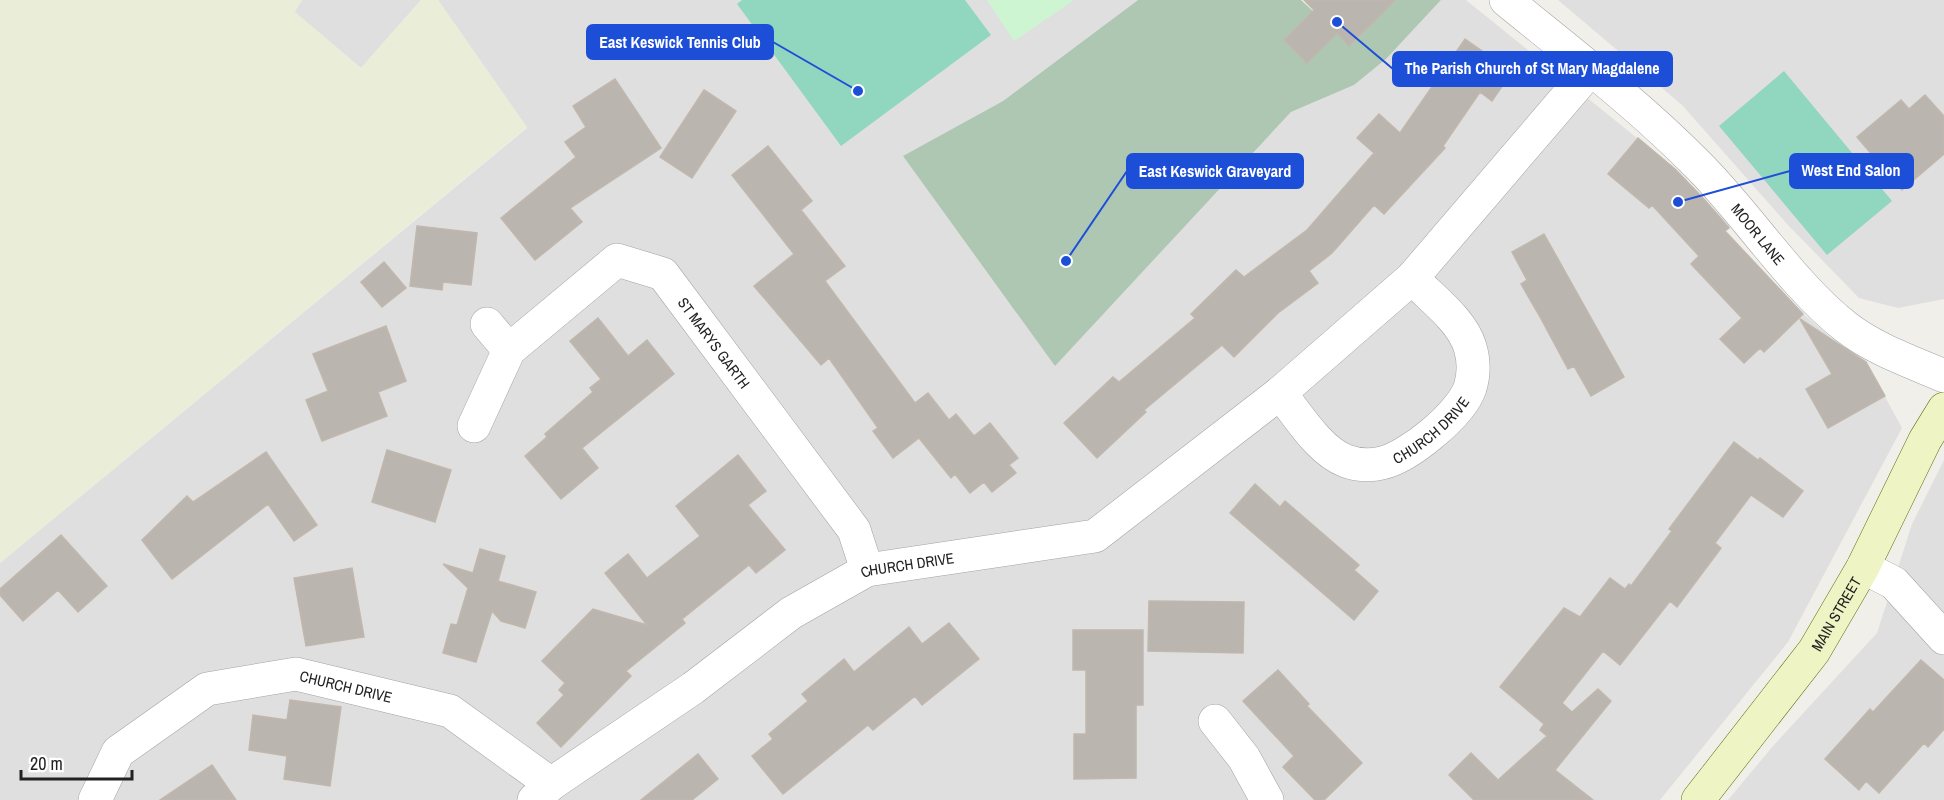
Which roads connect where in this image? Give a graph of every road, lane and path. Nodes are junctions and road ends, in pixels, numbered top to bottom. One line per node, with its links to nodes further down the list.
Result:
1 (1506, 0): 2 (street, MOOR LANE)
2 (1591, 69): 3 (street, CHURCH DRIVE); 6 (street, MOOR LANE)
3 (1412, 278): 7 (street, CHURCH DRIVE); 7 (street, CHURCH DRIVE)
4 (487, 324): 5 (street)
5 (509, 350): 9 (street, ST MARYS GARTH); 11 (street, ST MARYS GARTH)
6 (1944, 376)
7 (1280, 393): 11 (street, CHURCH DRIVE)
8 (1944, 409): 10 (street, MAIN STREET)
9 (474, 426)
10 (1863, 567): 12 (street); 17 (street, MAIN STREET)
11 (867, 570): 14 (street, CHURCH DRIVE)
12 (1944, 638)
13 (1215, 721): 16 (street)
14 (542, 792): 15 (street, CHURCH DRIVE)
15 (95, 800)
16 (1267, 800)
17 (1698, 800)

